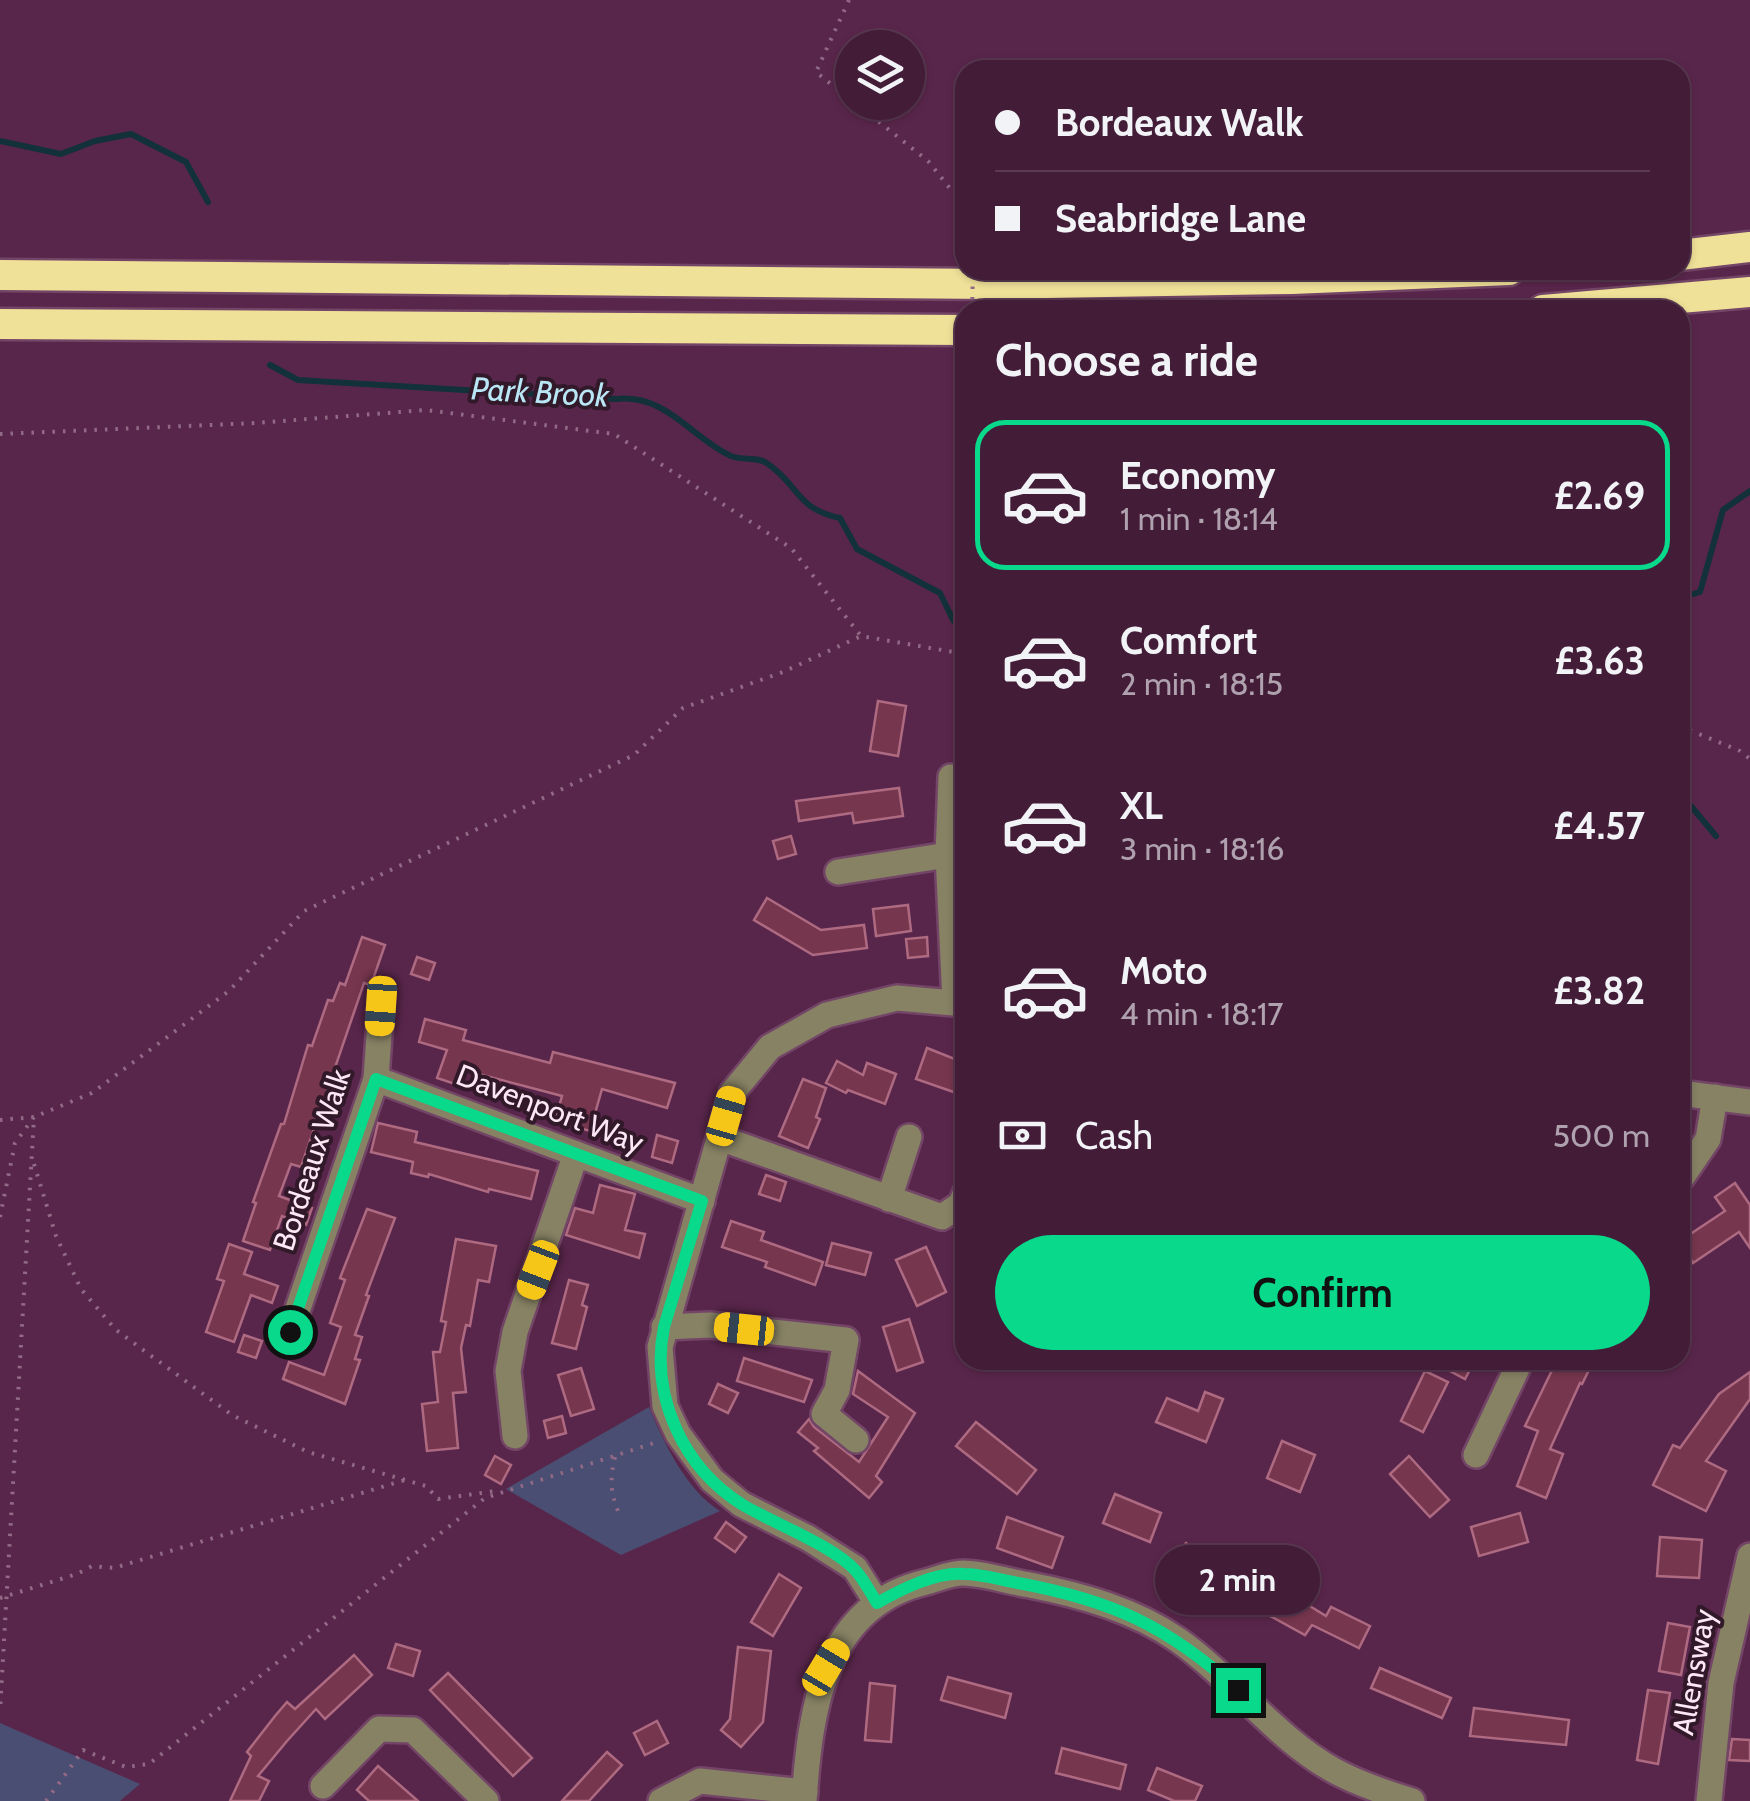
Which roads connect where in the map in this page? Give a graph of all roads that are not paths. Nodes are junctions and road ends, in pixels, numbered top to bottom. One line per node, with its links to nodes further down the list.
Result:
1 (1750, 246): 2 (highway)
2 (1690, 255)
3 (0, 275): 4 (highway)
4 (1292, 280)
5 (1750, 292): 6 (highway)
6 (1658, 300)
7 (0, 324): 8 (highway)
8 (955, 330)
9 (947, 777): 10 (street)
10 (948, 855): 11 (street); 12 (street)
11 (838, 872)
12 (955, 941)
13 (955, 1003): 20 (street)
14 (381, 1006): 15 (street, Bordeaux Walk)
15 (376, 1079): 21 (street, Davenport Way); 27 (street, Bordeaux Walk)
16 (1690, 1094): 17 (street)
17 (1715, 1097): 18 (street); 22 (street)
18 (1750, 1102)
19 (909, 1137): 23 (street)
20 (720, 1138): 23 (street); 24 (street)
21 (576, 1154): 24 (street, Davenport Way); 29 (street)
22 (1690, 1165)
23 (889, 1199): 25 (street)
24 (702, 1201): 26 (street)
25 (955, 1208)
26 (664, 1327): 30 (street); 33 (street)
27 (290, 1332)
28 (1517, 1370): 31 (street)
29 (515, 1436)
30 (856, 1440)
31 (1476, 1455)
32 (1750, 1556): 39 (street, Allensway)
33 (877, 1603): 35 (street); 38 (street)
34 (323, 1786): 36 (street)
35 (805, 1797): 37 (street)
36 (486, 1801)
37 (661, 1801)
38 (1412, 1801)
39 (1709, 1801)

